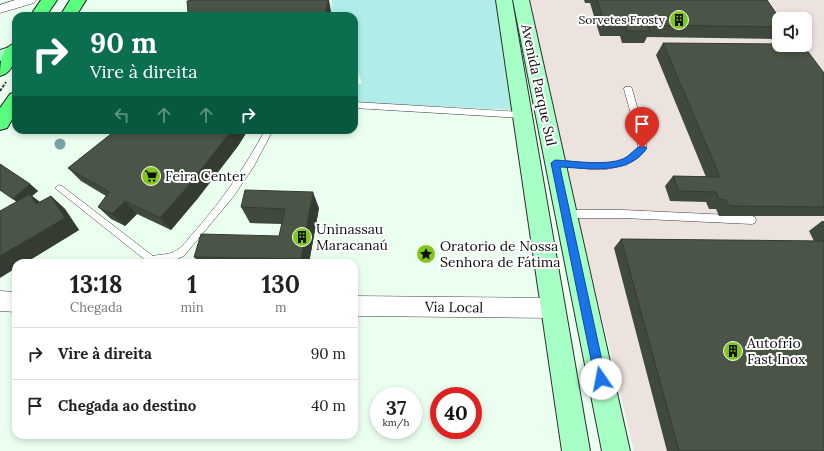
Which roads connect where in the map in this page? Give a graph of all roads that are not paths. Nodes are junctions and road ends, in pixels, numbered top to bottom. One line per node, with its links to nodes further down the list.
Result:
1 (29, 0): 6 (street)
2 (49, 0): 7 (main road)
3 (78, 0): 8 (main road)
4 (504, 0): 14 (street, Avenida Parque Sul)
5 (521, 0): 17 (street, Avenida Parque Sul)
6 (0, 9)
7 (41, 12)
8 (70, 12)
9 (12, 51): 10 (main road)
10 (0, 70)
11 (628, 89): 17 (lane)
12 (12, 104): 15 (main road)
13 (358, 105): 14 (lane)
14 (521, 115): 26 (street, Avenida Parque Sul)
15 (0, 123)
16 (268, 134): 22 (lane)
17 (555, 163): 19 (street, Avenida Parque Sul)
18 (59, 188): 21 (lane)
19 (566, 214): 20 (lane); 28 (street, Avenida Parque Sul)
20 (752, 220)
21 (151, 259)
22 (159, 259)
23 (0, 301): 24 (street)
24 (12, 302)
25 (358, 306): 26 (street, Via Local)
26 (554, 308): 27 (street, Avenida Parque Sul)
27 (576, 451)
28 (616, 451)

